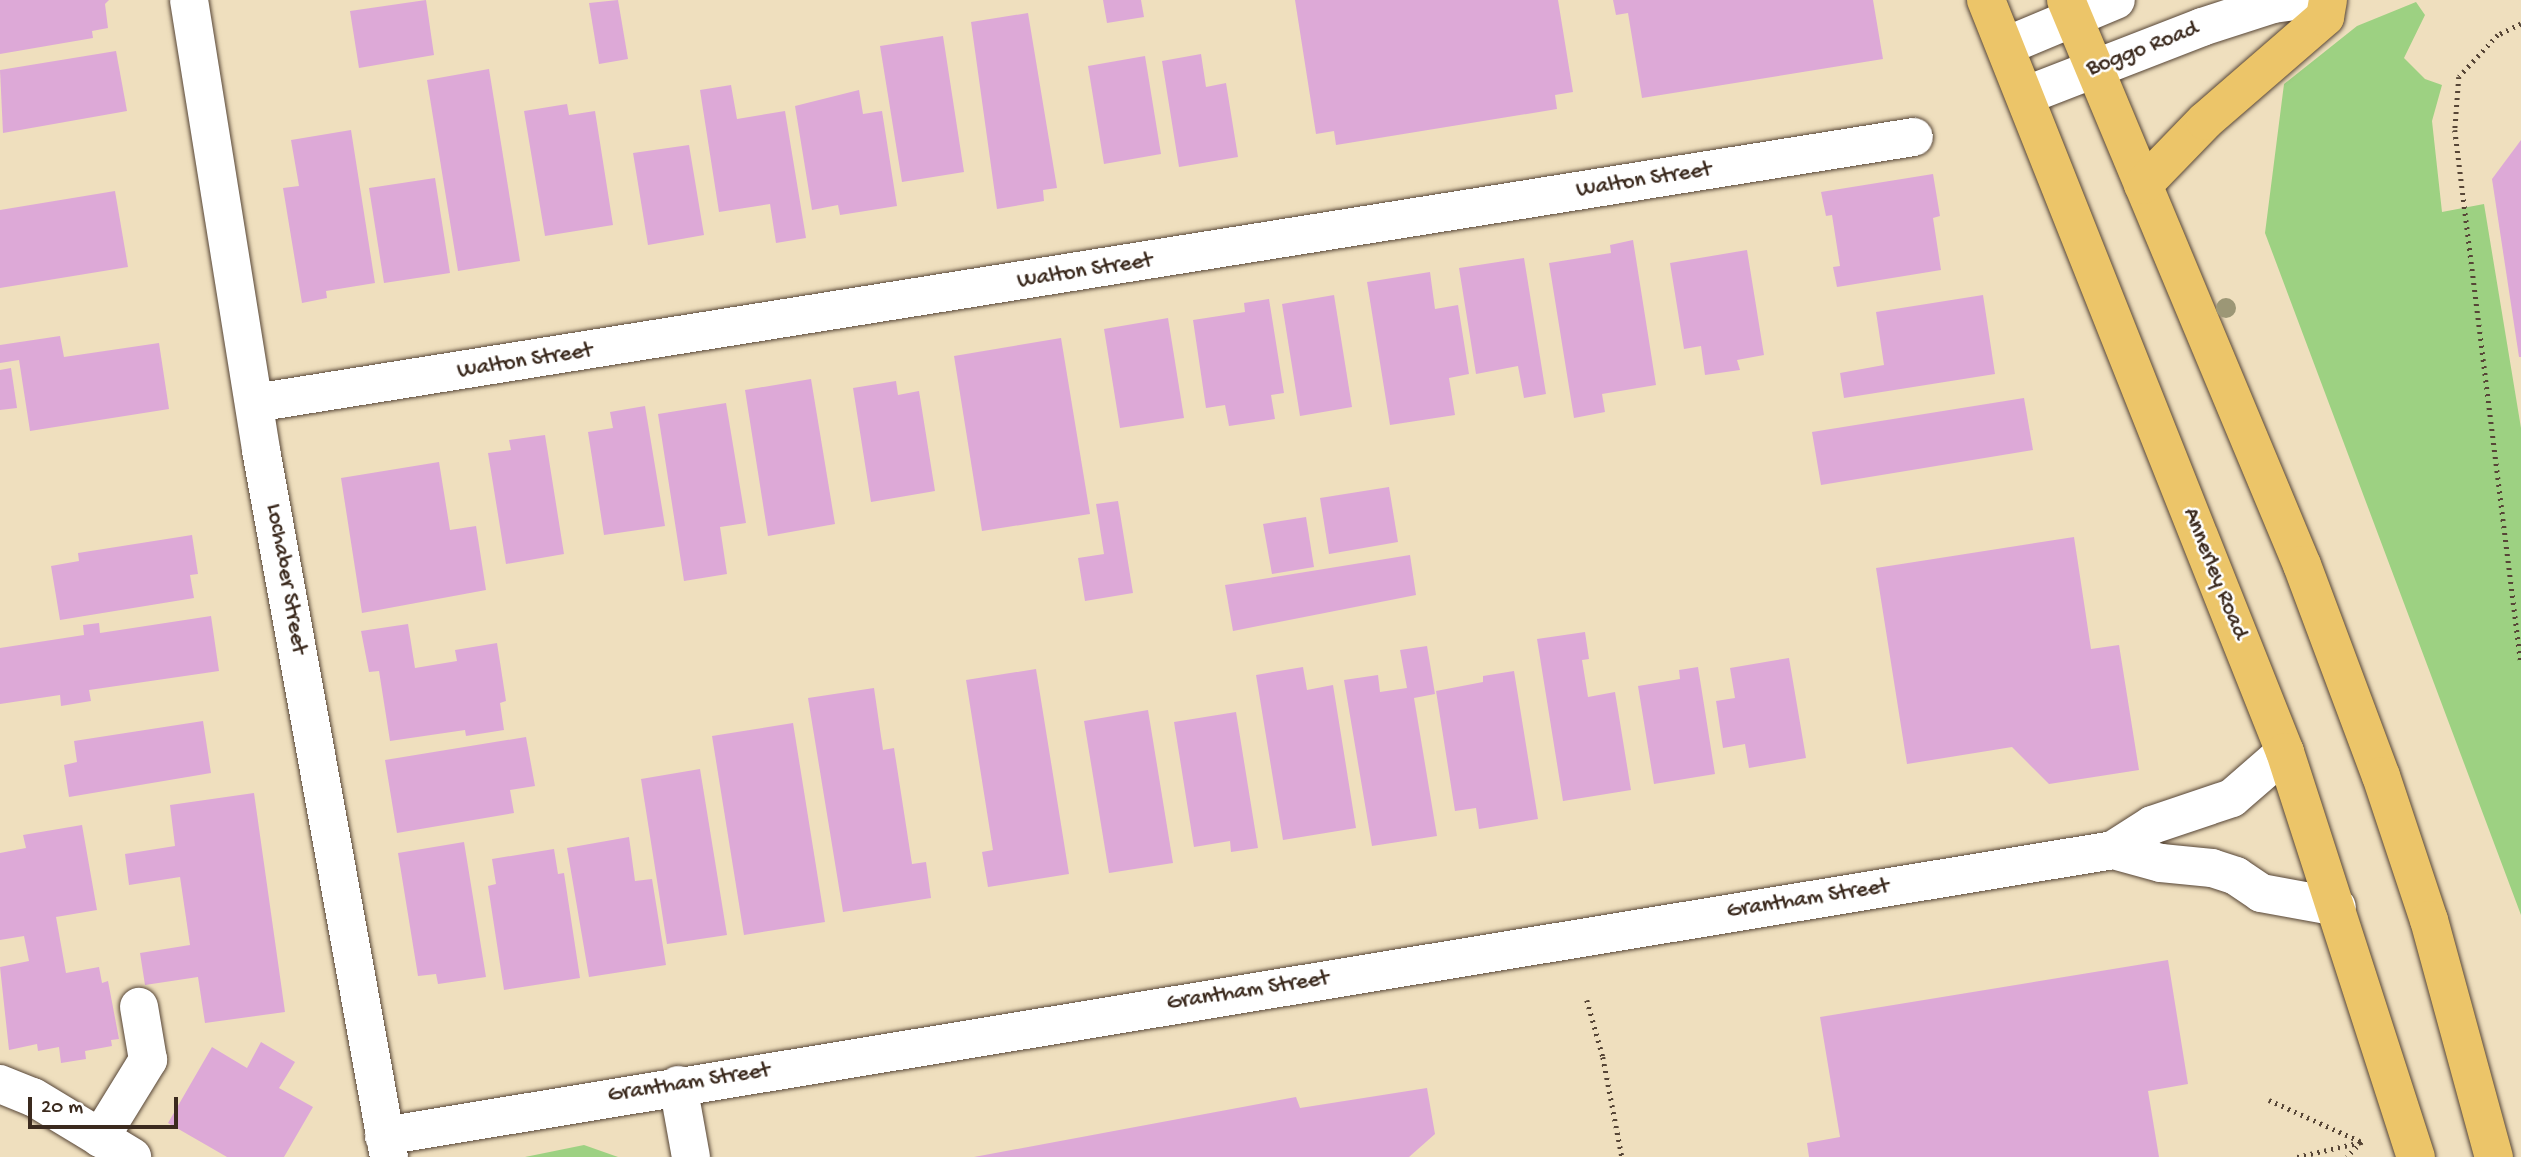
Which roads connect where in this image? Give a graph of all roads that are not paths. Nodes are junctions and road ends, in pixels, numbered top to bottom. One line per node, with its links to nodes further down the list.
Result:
1 (189, 0): 12 (street, Lochaber Street)
2 (1986, 0): 7 (main road, Annerley Road)
3 (2116, 0): 6 (street)
4 (2301, 0): 8 (street, Boggo Road)
5 (2328, 0): 11 (main road)
6 (2070, 8): 7 (street); 8 (main road)
7 (2006, 46): 9 (main road, Annerley Road)
8 (2096, 67): 9 (street, Boggo Road); 11 (main road)
9 (2026, 95): 13 (main road, Annerley Road)
10 (1914, 138): 12 (street, Walton Street)
11 (2143, 185): 24 (main road)
12 (255, 403): 20 (street, Lochaber Street)
13 (2285, 752): 14 (street, Grantham Street); 15 (main road, Annerley Road)
14 (2113, 850): 15 (street, Grantham Street); 18 (street, Grantham Street)
15 (2337, 907): 23 (main road, Annerley Road)
16 (139, 1007): 19 (street)
17 (0, 1084): 19 (street)
18 (678, 1085): 20 (street, Grantham Street); 22 (street)
19 (100, 1138): 21 (street)
20 (387, 1147)
21 (132, 1157)
22 (691, 1157)
23 (2416, 1157)
24 (2494, 1157)

